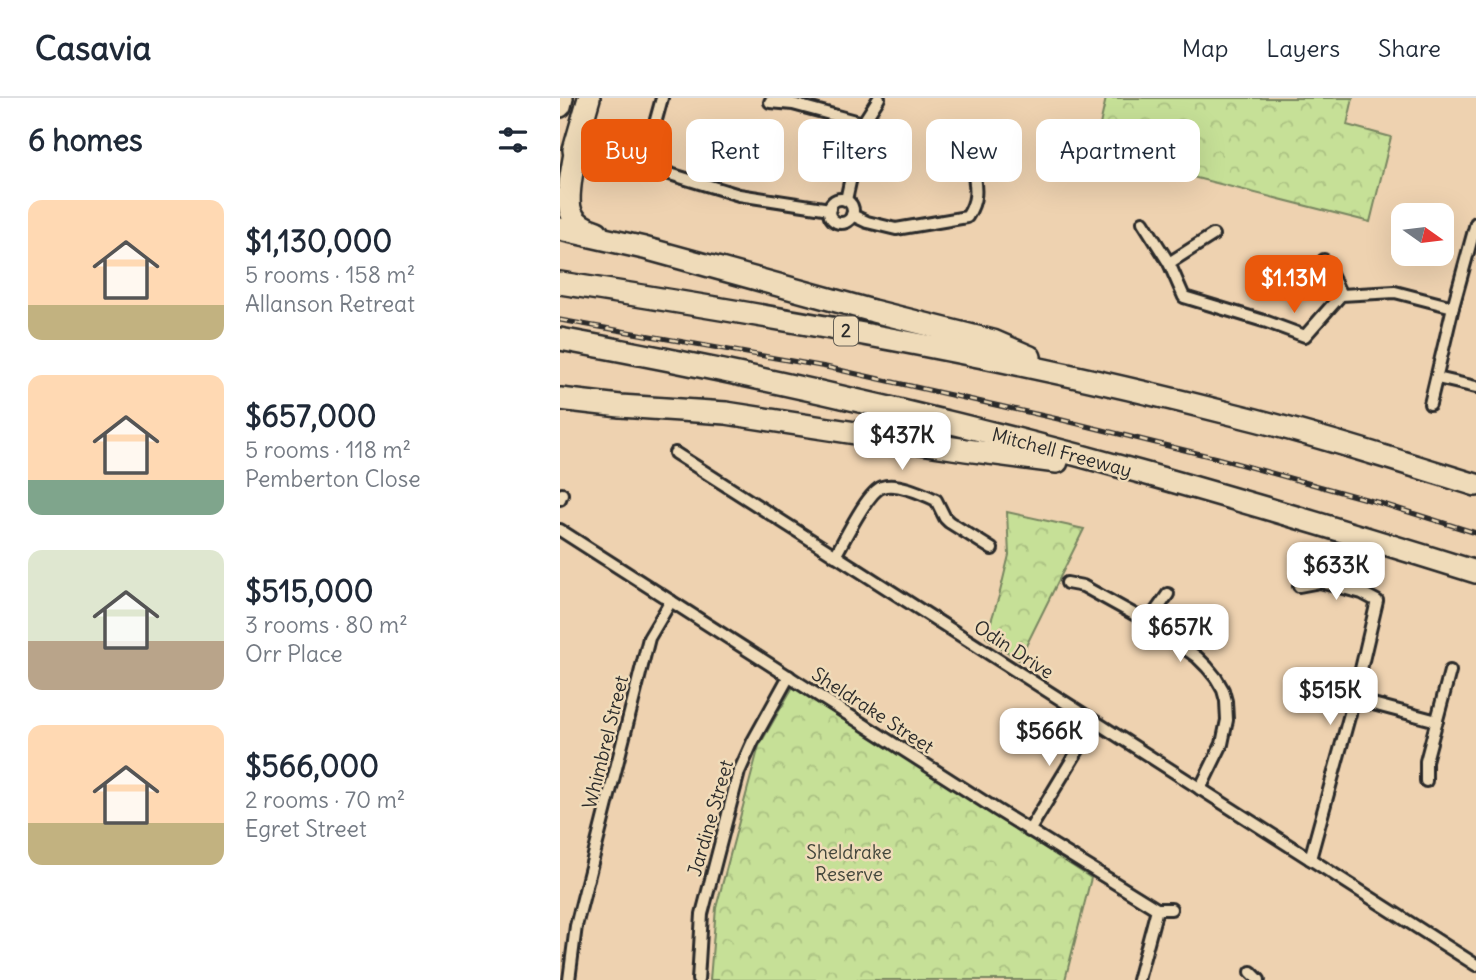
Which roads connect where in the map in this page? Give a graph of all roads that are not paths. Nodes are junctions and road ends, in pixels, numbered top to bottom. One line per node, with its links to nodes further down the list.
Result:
1 (562, 98): 7 (highway)
2 (589, 98): 10 (highway)
3 (662, 98): 15 (street)
4 (878, 98): 9 (street)
5 (794, 101): 6 (street); 8 (street)
6 (770, 102)
7 (560, 106)
8 (850, 119)
9 (865, 119)
10 (578, 138): 13 (highway); 21 (highway)
11 (850, 182): 14 (street)
12 (974, 182): 16 (street)
13 (560, 199)
14 (846, 200): 15 (street); 16 (street)
15 (830, 209): 16 (street)
16 (852, 215)
17 (1143, 222): 23 (street)
18 (1476, 223): 26 (street)
19 (560, 229): 21 (highway)
20 (1213, 235): 23 (street)
21 (643, 248): 28 (highway)
22 (1324, 260): 25 (street)
23 (1169, 263): 25 (street)
24 (560, 282): 28 (highway, 2)
25 (1341, 295): 26 (street)
26 (1454, 307): 29 (street)
27 (560, 339): 36 (highway, Mitchell Freeway)
28 (1073, 376): 37 (highway, 2)
29 (1437, 378): 30 (street); 33 (street)
30 (1476, 387)
31 (560, 400): 32 (highway)
32 (597, 404): 34 (highway); 36 (highway)
33 (1430, 404)
34 (560, 407)
35 (675, 453): 40 (street, Odin Drive)
36 (1146, 474): 41 (highway, Mitchell Freeway)
37 (1476, 485)
38 (560, 530): 45 (street, Sheldrake Street)
39 (992, 549): 40 (street)
40 (835, 556): 51 (street, Odin Drive)
41 (1476, 572)
42 (1067, 583): 46 (street)
43 (1299, 586): 49 (street)
44 (1168, 594): 46 (street)
45 (671, 601): 48 (street, Sheldrake Street); 59 (street, Whimbrel Street)
46 (1149, 622): 53 (street)
47 (1450, 671): 50 (street)
48 (789, 676): 54 (street, Sheldrake Street); 60 (street, Jardine Street)
49 (1353, 699): 50 (street); 55 (street)
50 (1437, 721): 52 (street)
51 (1095, 722): 53 (street, Odin Drive); 54 (street)
52 (1426, 781)
53 (1200, 789): 55 (street, Odin Drive)
54 (1029, 831): 56 (street, Sheldrake Street)
55 (1310, 859): 58 (street, Odin Drive)
56 (1157, 909): 57 (street); 61 (street)
57 (1171, 909)
58 (1476, 965)
59 (569, 980)
60 (698, 980)
61 (1138, 980)

